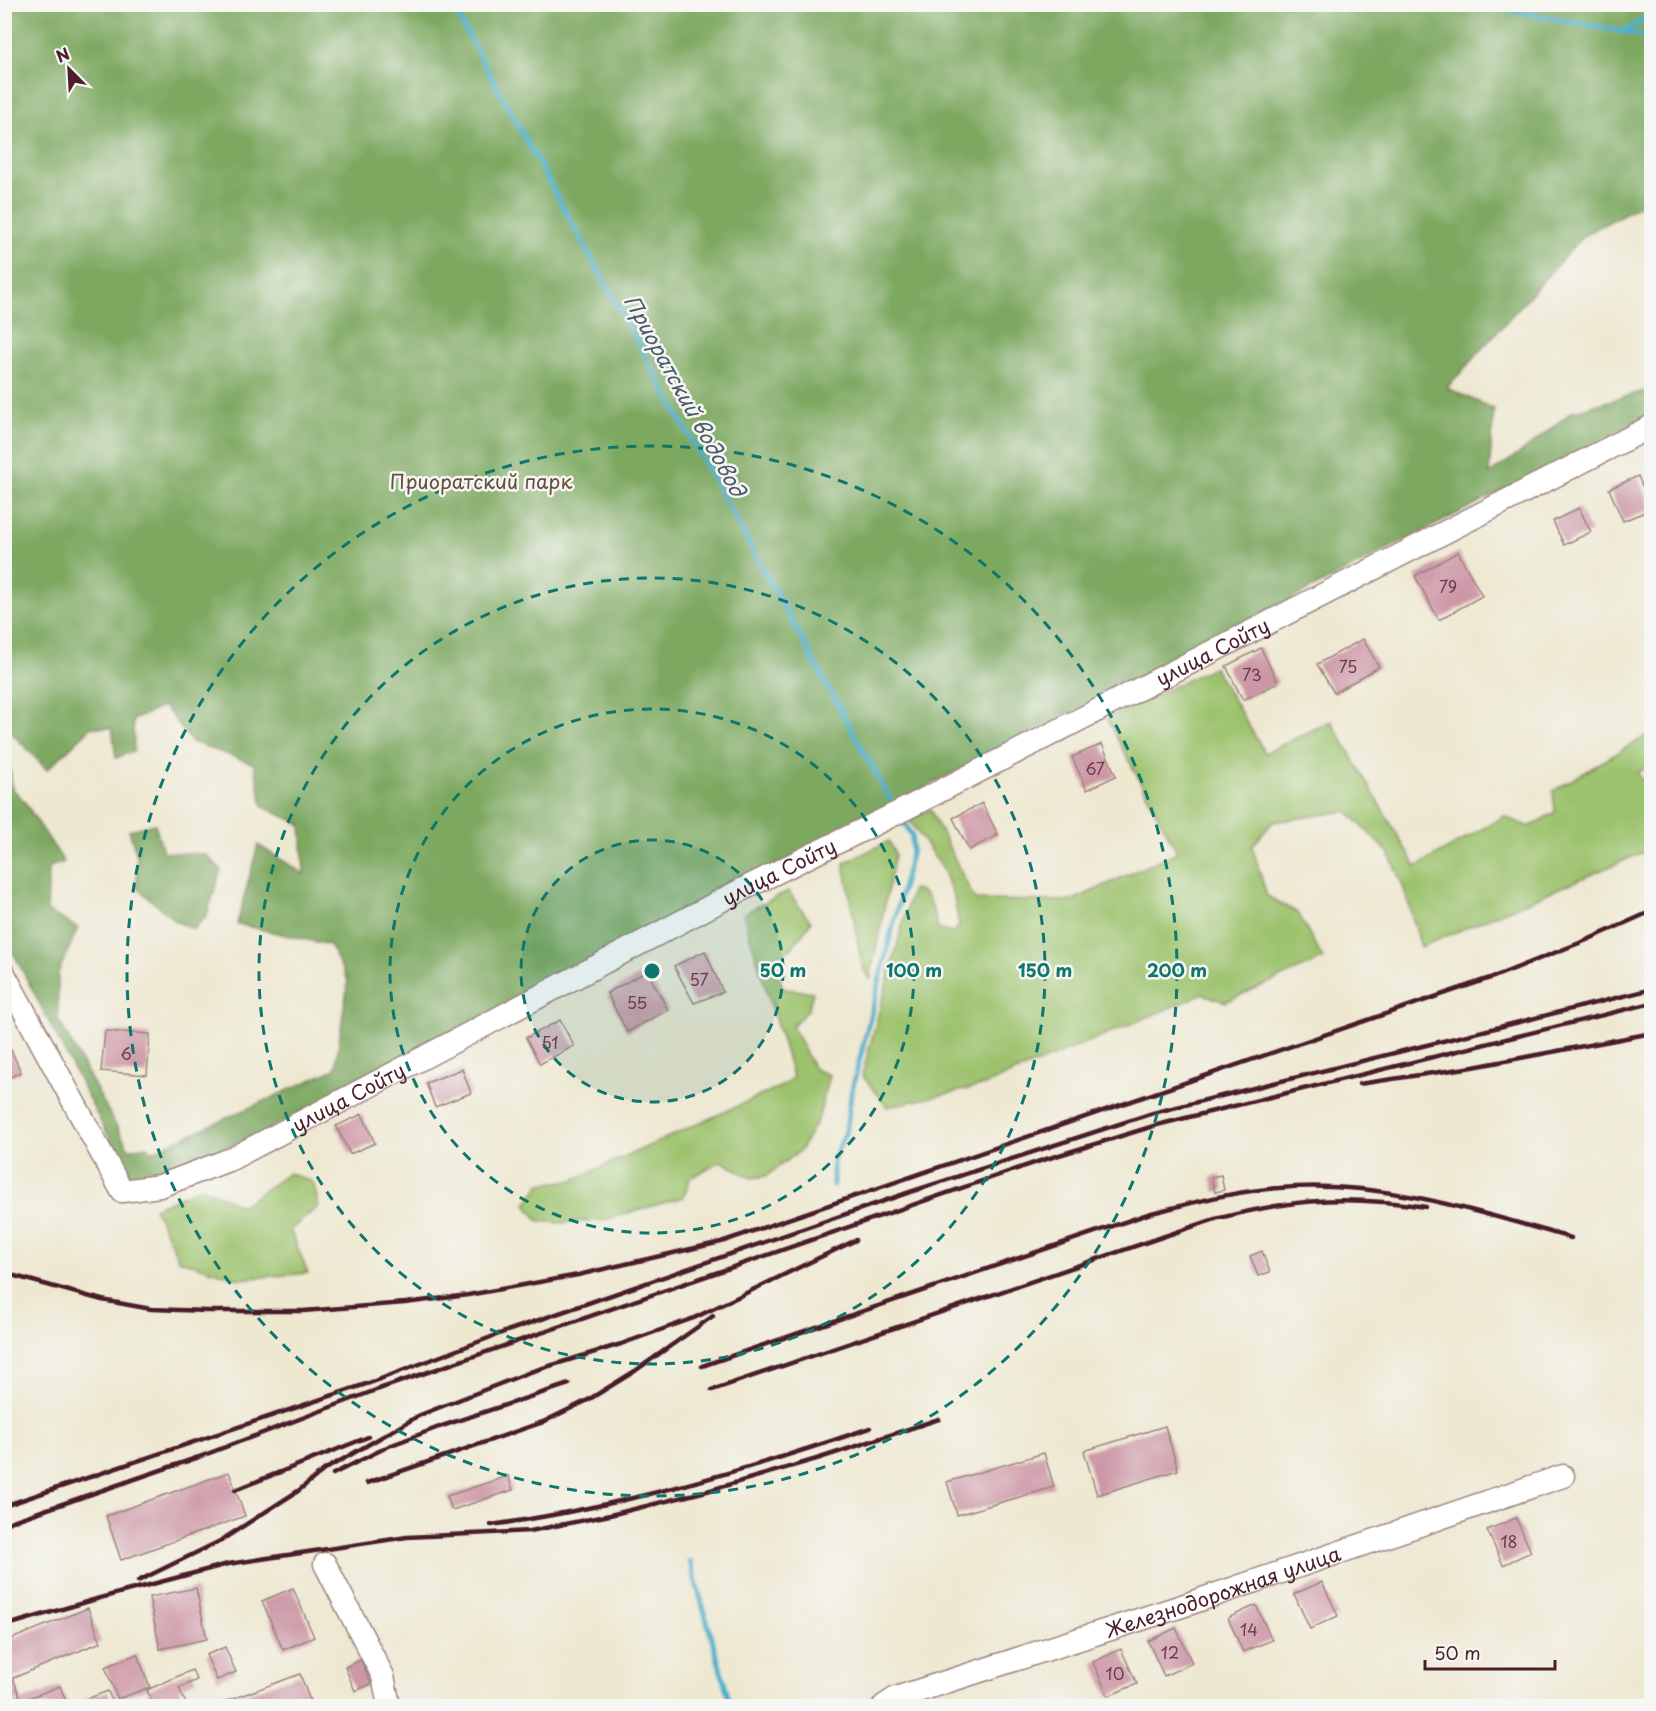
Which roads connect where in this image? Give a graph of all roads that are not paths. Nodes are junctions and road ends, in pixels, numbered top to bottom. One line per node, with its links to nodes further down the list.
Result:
1 (1652, 426): 2 (street, улица Сойту)
2 (4, 974)
3 (1563, 1476): 6 (street, Железнодорожная улица)
4 (325, 1564): 5 (street)
5 (389, 1707)
6 (884, 1707)

